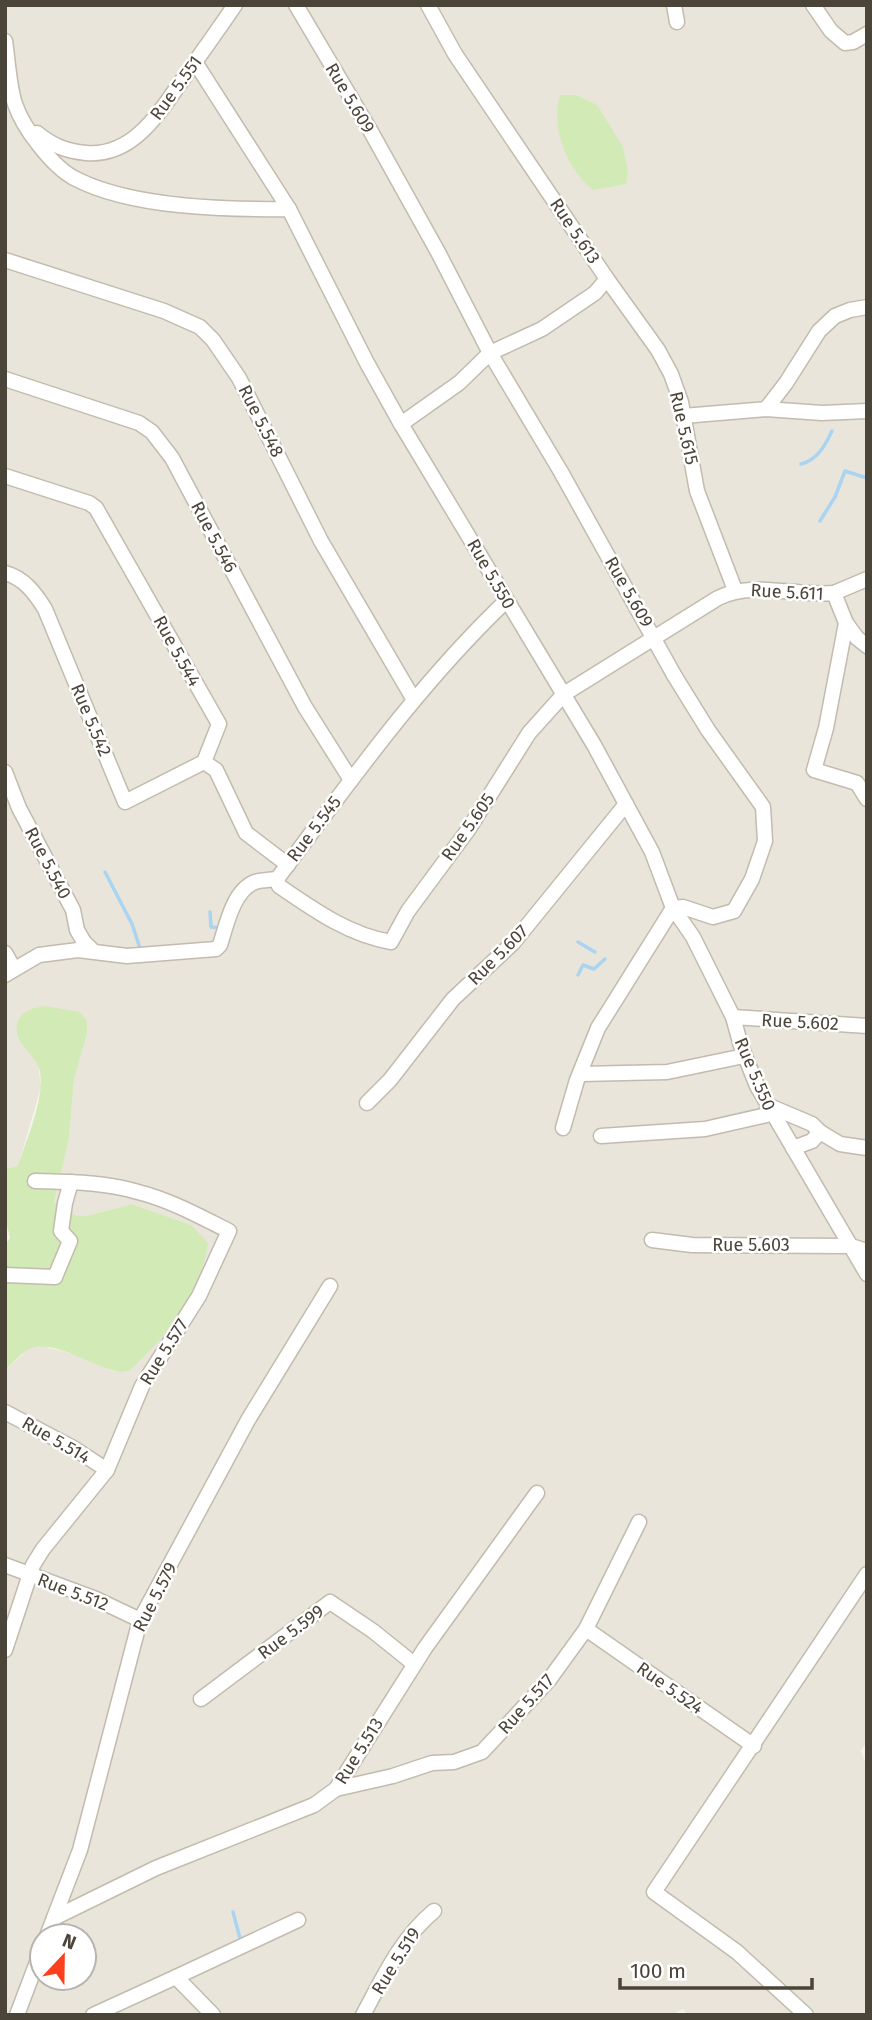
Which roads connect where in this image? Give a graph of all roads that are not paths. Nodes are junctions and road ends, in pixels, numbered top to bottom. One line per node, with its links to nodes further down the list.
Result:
1 (235, 5): 9 (street, Rue 5.551)
2 (428, 5): 15 (street, Rue 5.613)
3 (674, 5): 6 (street)
4 (813, 5): 7 (street)
5 (303, 8): 17 (street, Rue 5.609)
6 (677, 22)
7 (867, 34)
8 (5, 41): 10 (street)
9 (195, 62): 12 (street, Rue 5.551); 13 (street, Rue 5.550)
10 (11, 98): 11 (street); 12 (street)
11 (5, 117)
12 (26, 123): 13 (street)
13 (289, 209): 22 (street, Rue 5.550)
14 (5, 260): 33 (street, Rue 5.548)
15 (607, 279): 17 (street, Rue 5.613); 21 (street, Rue 5.615)
16 (867, 307): 19 (street)
17 (489, 353): 22 (street, Rue 5.613); 30 (street, Rue 5.609)
18 (5, 379): 36 (street, Rue 5.546)
19 (766, 409): 20 (street); 21 (street)
20 (867, 411)
21 (683, 416): 26 (street, Rue 5.615)
22 (401, 424): 28 (street, Rue 5.550)
23 (5, 476): 34 (street, Rue 5.544)
24 (5, 573): 34 (street, Rue 5.542)
25 (867, 579): 27 (street)
26 (735, 590): 27 (street, Rue 5.611); 30 (street, Rue 5.611)
27 (834, 593): 29 (street, Rue 5.611)
28 (506, 601): 32 (street, Rue 5.550); 33 (street, Rue 5.545)
29 (846, 623): 31 (street); 37 (street)
30 (655, 637): 32 (street, Rue 5.605); 42 (street, Rue 5.609)
31 (867, 646)
32 (564, 694): 39 (street, Rue 5.550); 41 (street, Rue 5.605)
33 (414, 700): 36 (street, Rue 5.545)
34 (204, 762): 40 (street)
35 (5, 772): 43 (street, Rue 5.540)
36 (351, 780): 40 (street, Rue 5.545)
37 (862, 784): 38 (street)
38 (867, 799)
39 (626, 804): 42 (street, Rue 5.550); 50 (street, Rue 5.607)
40 (288, 864): 41 (street, Rue 5.545)
41 (278, 879): 43 (street, Rue 5.545)
42 (673, 908): 46 (street, Rue 5.550); 49 (street)
43 (93, 950): 45 (street, Rue 5.545)
44 (5, 953): 45 (street)
45 (10, 972)
46 (733, 1017): 47 (street, Rue 5.602); 48 (street, Rue 5.550)
47 (867, 1026)
48 (744, 1056): 49 (street); 51 (street, Rue 5.550)
49 (581, 1074): 52 (street)
50 (367, 1103)
51 (769, 1109): 53 (street); 54 (street); 55 (street, Rue 5.550)
52 (563, 1128)
53 (820, 1132): 55 (street); 56 (street)
54 (601, 1136)
55 (793, 1148): 60 (street, Rue 5.550)
56 (867, 1148)
57 (35, 1181): 58 (street, Rue 5.577)
58 (71, 1182): 63 (street); 66 (street, Rue 5.577)
59 (652, 1240): 60 (street, Rue 5.603)
60 (851, 1246): 61 (street, Rue 5.603); 62 (street, Rue 5.550)
61 (867, 1251)
62 (867, 1273)
63 (5, 1275)
64 (330, 1286): 72 (street, Rue 5.579)
65 (5, 1412): 66 (street, Rue 5.514)
66 (107, 1470): 71 (street, Rue 5.577)
67 (537, 1493): 75 (street, Rue 5.513)
68 (639, 1522): 73 (street, Rue 5.517)
69 (5, 1565): 71 (street, Rue 5.512)
70 (867, 1574): 77 (street)
71 (31, 1576): 72 (street, Rue 5.512); 74 (street, Rue 5.577)
72 (140, 1620): 80 (street, Rue 5.579)
73 (586, 1629): 77 (street, Rue 5.524); 78 (street, Rue 5.517)
74 (5, 1650)
75 (414, 1664): 76 (street, Rue 5.599); 78 (street, Rue 5.513)
76 (201, 1699)
77 (754, 1746): 89 (street)
78 (336, 1789): 80 (street, Rue 5.513)
79 (434, 1911): 88 (street, Rue 5.519)
80 (54, 1918): 82 (street, Rue 5.579)
81 (298, 1920): 83 (street)
82 (52, 1922)
83 (176, 1977): 86 (street); 87 (street)
84 (28, 1986): 85 (street)
85 (17, 2015)
86 (93, 2015)
87 (213, 2015)
88 (363, 2015)
89 (806, 2015)

